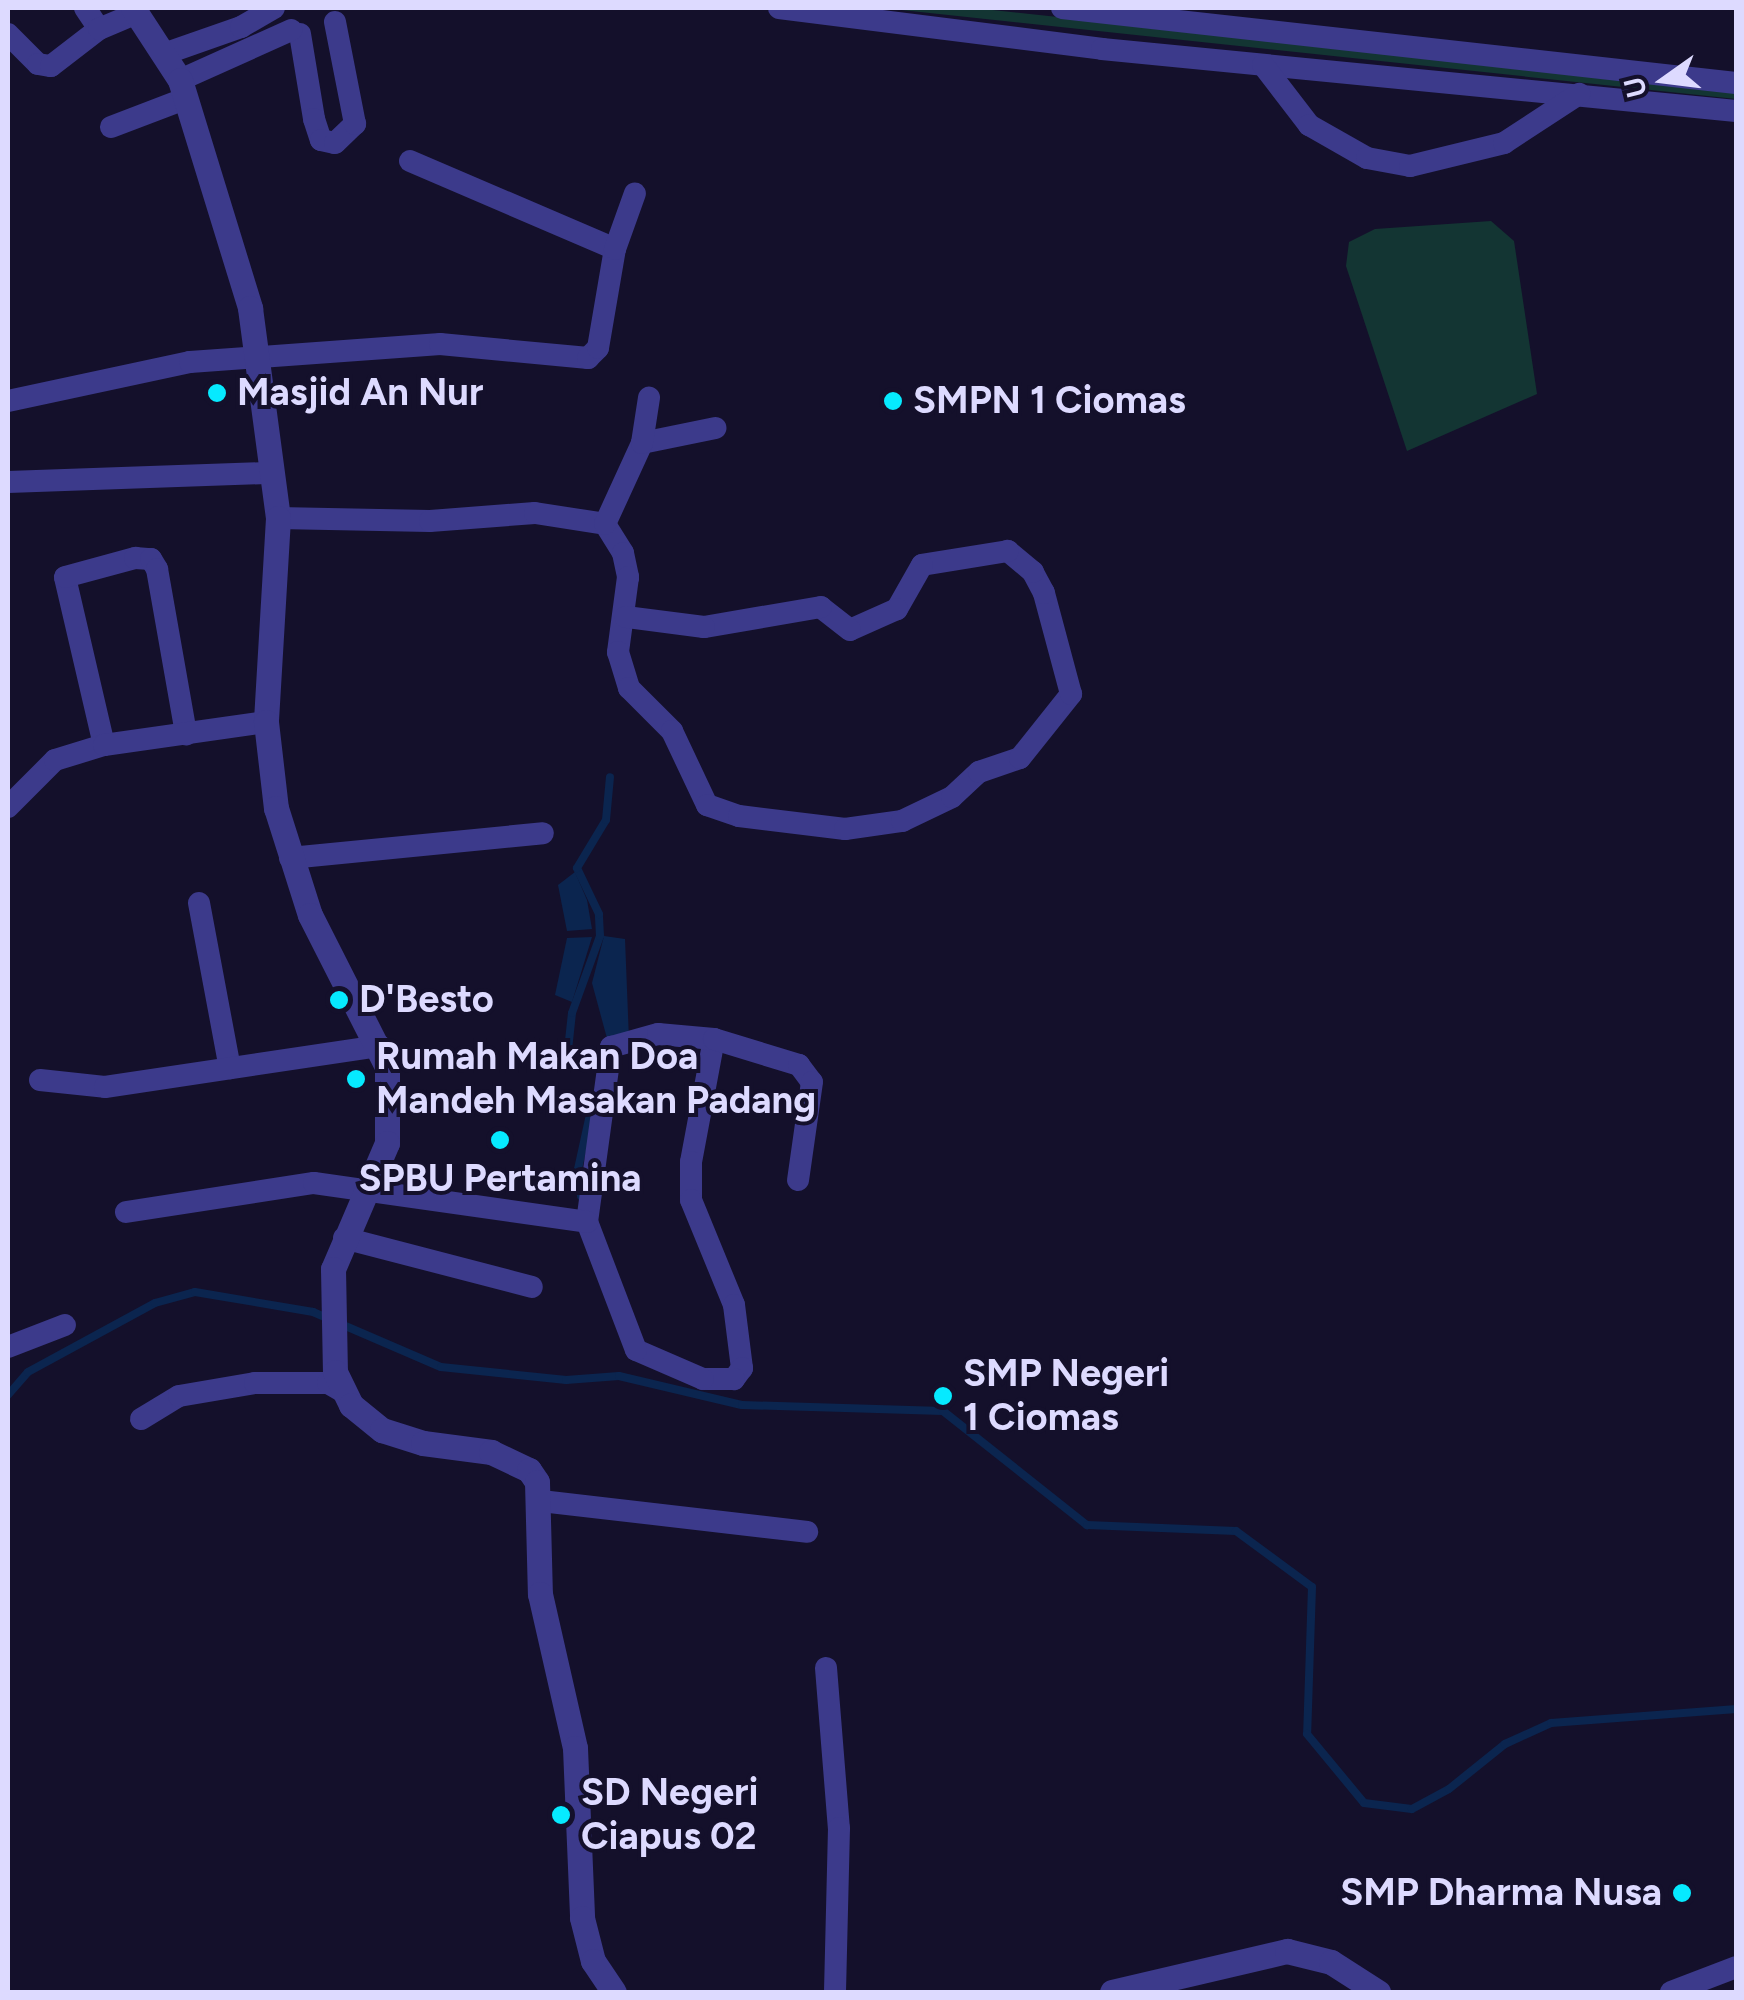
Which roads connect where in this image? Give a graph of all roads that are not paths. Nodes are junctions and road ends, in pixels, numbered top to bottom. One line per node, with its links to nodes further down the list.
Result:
1 (85, 8): 7 (street)
2 (277, 8): 8 (street); 10 (street)
3 (778, 8): 11 (street)
4 (1062, 8): 12 (street)
5 (135, 10): 7 (street); 10 (street)
6 (337, 15): 8 (street); 8 (street)
7 (100, 30): 9 (street)
8 (296, 32): 13 (street)
9 (8, 34)
10 (164, 54): 13 (street)
11 (1262, 64): 14 (street); 14 (street)
12 (1736, 83)
13 (184, 89): 16 (street); 20 (street)
14 (1579, 94): 15 (street)
15 (1736, 111)
16 (111, 128)
17 (410, 161): 19 (street)
18 (635, 193): 19 (street)
19 (614, 249): 20 (street)
20 (259, 358): 22 (street); 25 (street)
21 (649, 398): 24 (street)
22 (8, 400)
23 (715, 428): 24 (street)
24 (642, 443): 28 (street)
25 (272, 473): 26 (street); 27 (street)
26 (8, 482)
27 (278, 518): 28 (street); 30 (street)
28 (605, 524): 29 (street)
29 (626, 616): 29 (street)
30 (266, 722): 31 (street); 35 (street)
31 (186, 734): 32 (street); 32 (street)
32 (104, 745): 33 (street)
33 (8, 807)
34 (543, 833): 35 (street)
35 (290, 858): 38 (street)
36 (199, 903): 39 (street)
37 (714, 1039): 41 (street); 44 (street); 44 (street)
38 (380, 1046): 39 (street); 42 (street)
39 (230, 1068): 40 (street)
40 (40, 1080)
41 (798, 1180)
42 (369, 1188): 43 (street); 44 (street); 45 (street)
43 (126, 1212)
44 (587, 1222)
45 (344, 1238): 46 (street); 49 (street)
46 (532, 1287)
47 (65, 1325): 48 (street)
48 (8, 1347)
49 (344, 1393): 50 (street); 51 (street)
50 (142, 1419)
51 (541, 1501): 52 (street); 55 (street)
52 (807, 1532)
53 (826, 1668): 56 (street)
54 (1736, 1967): 59 (street)
55 (614, 1992)
56 (835, 1992)
57 (1112, 1992): 58 (street)
58 (1378, 1992)
59 (1670, 1992)

